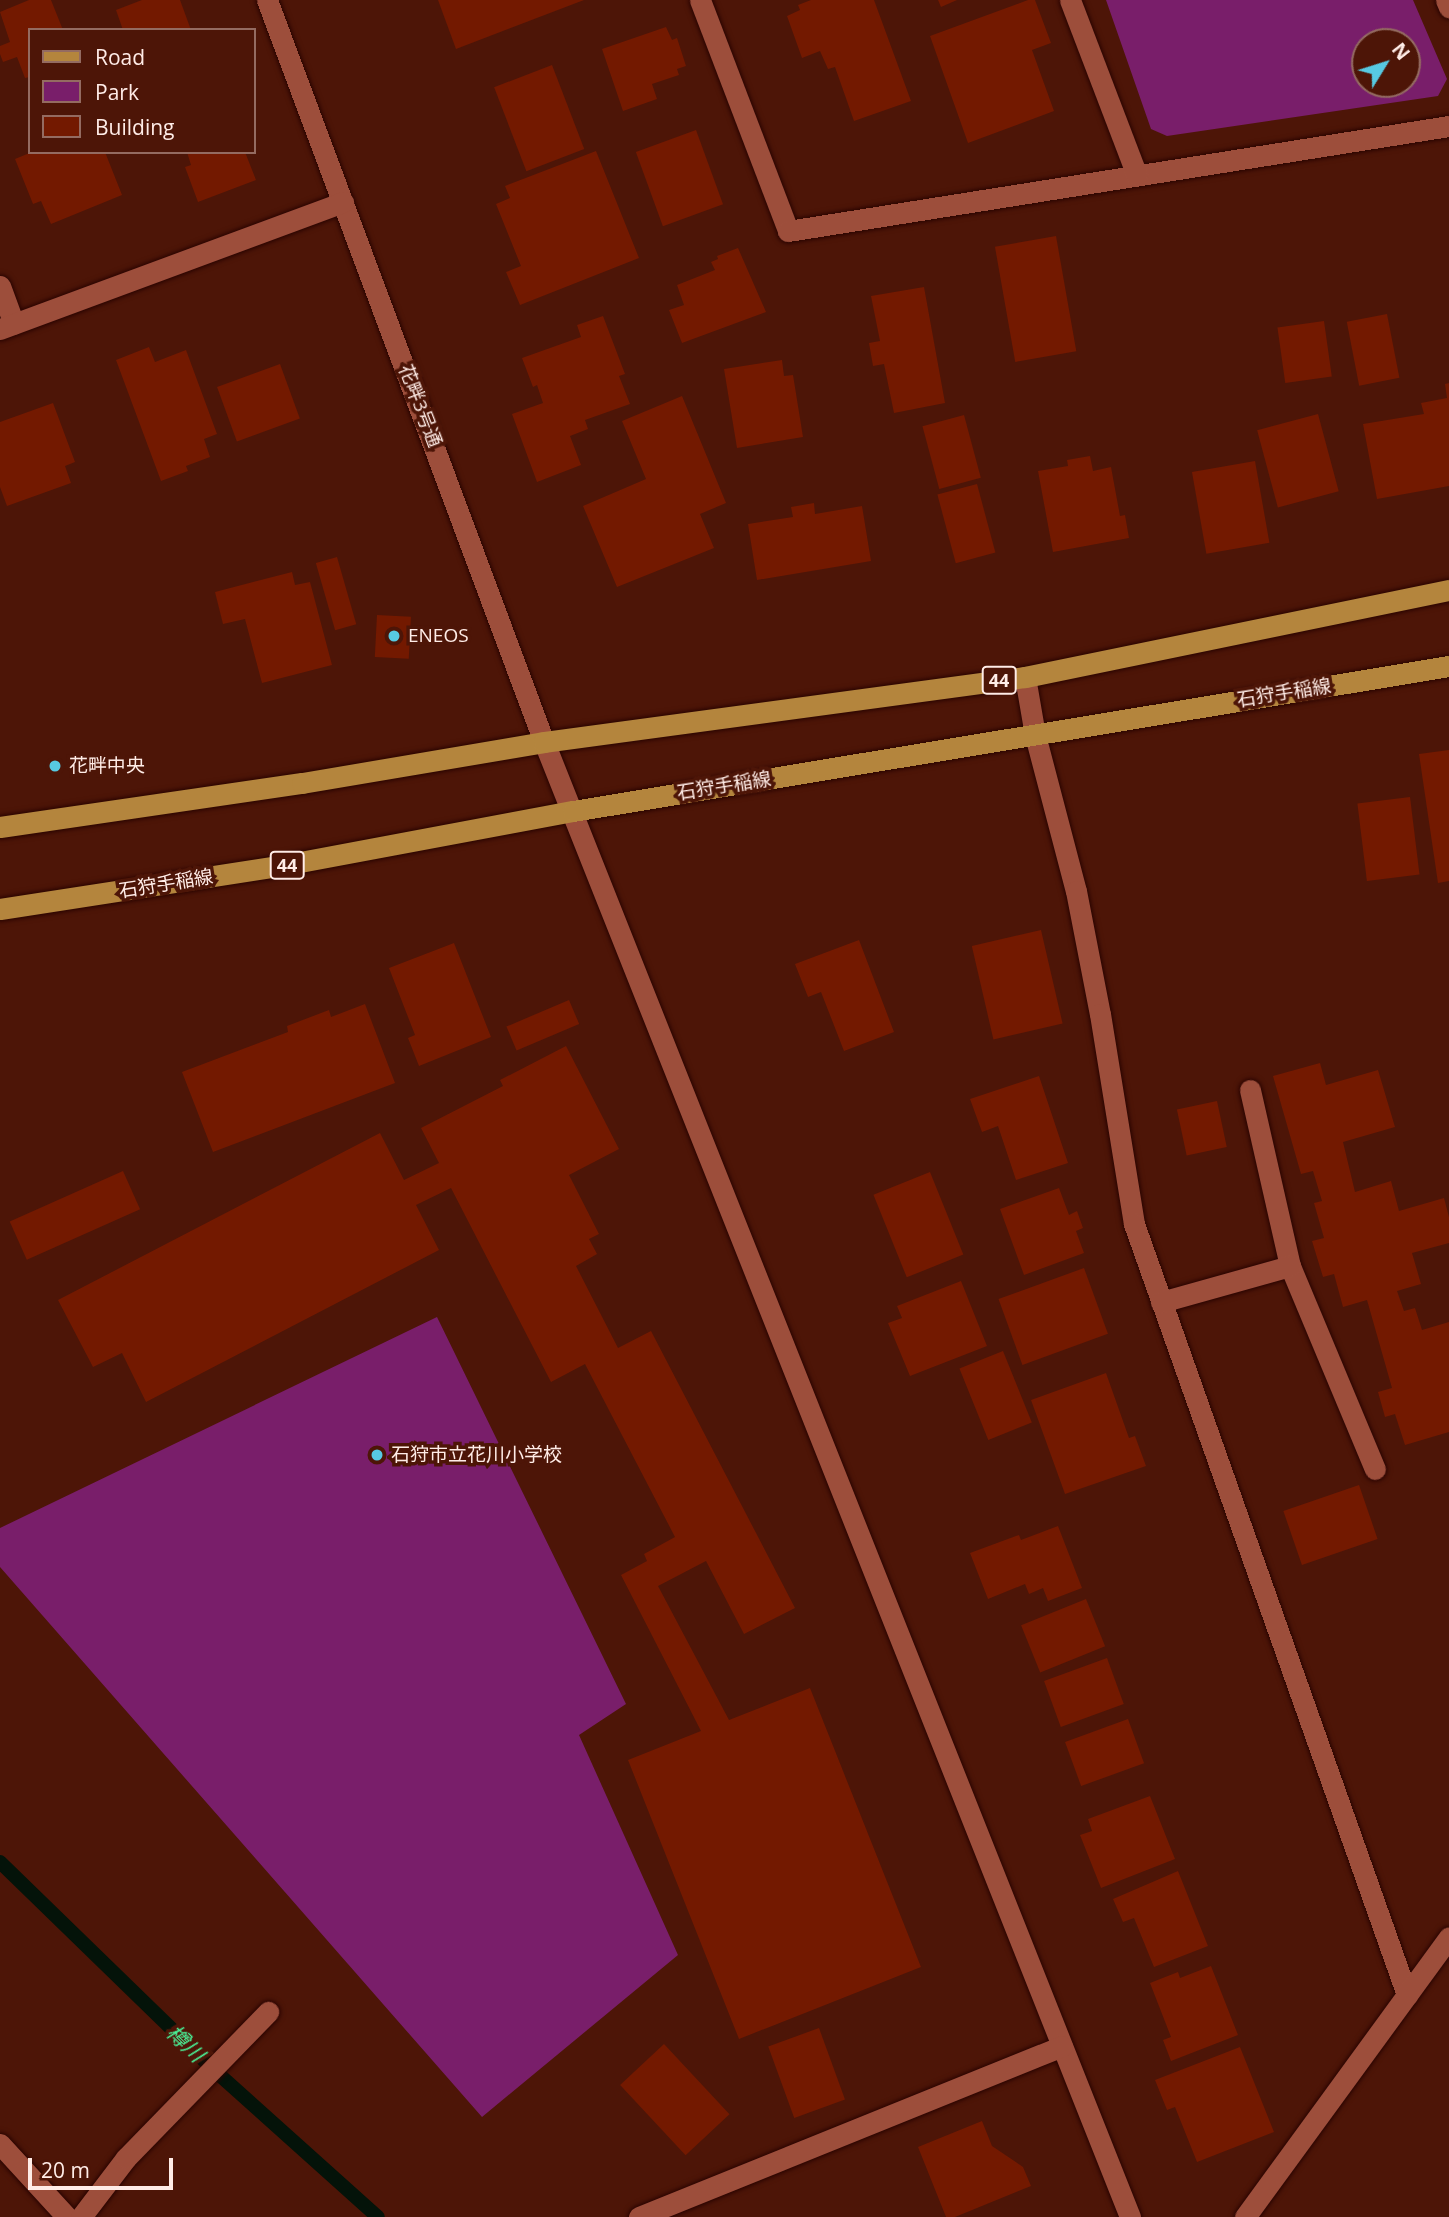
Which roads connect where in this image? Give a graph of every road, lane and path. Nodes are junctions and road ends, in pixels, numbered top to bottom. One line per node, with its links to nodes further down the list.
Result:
1 (267, 0): 8 (street, 花畔3号通)
2 (700, 0): 7 (street)
3 (1070, 0): 7 (street)
4 (1446, 0): 5 (street)
5 (1449, 7)
6 (1449, 126): 7 (street)
7 (1137, 175)
8 (343, 202): 10 (street); 15 (street, 花畔3号通)
9 (0, 286): 10 (street)
10 (7, 327)
11 (1449, 590): 13 (main road, 44)
12 (1449, 666): 14 (main road, 石狩手稲線 / 44)
13 (1025, 677): 14 (street); 15 (main road, 44)
14 (1035, 735): 16 (main road, 石狩手稲線 / 44); 21 (street)
15 (544, 743): 16 (street, 花畔3号通); 17 (main road, 44)
16 (573, 811): 18 (main road, 石狩手稲線 / 44); 26 (street, 花畔3号通)
17 (0, 827)
18 (0, 909)
19 (1250, 1090): 20 (street)
20 (1290, 1266): 21 (street); 22 (street)
21 (1161, 1302): 24 (street)
22 (1375, 1469)
23 (1449, 1937): 24 (street)
24 (1407, 1995): 32 (street)
25 (268, 2012): 29 (street)
26 (1062, 2046): 30 (street); 31 (street, 花畔3号通)
27 (0, 2144): 28 (street)
28 (67, 2217)
29 (80, 2217)
30 (639, 2217)
31 (1130, 2217)
32 (1245, 2217)

